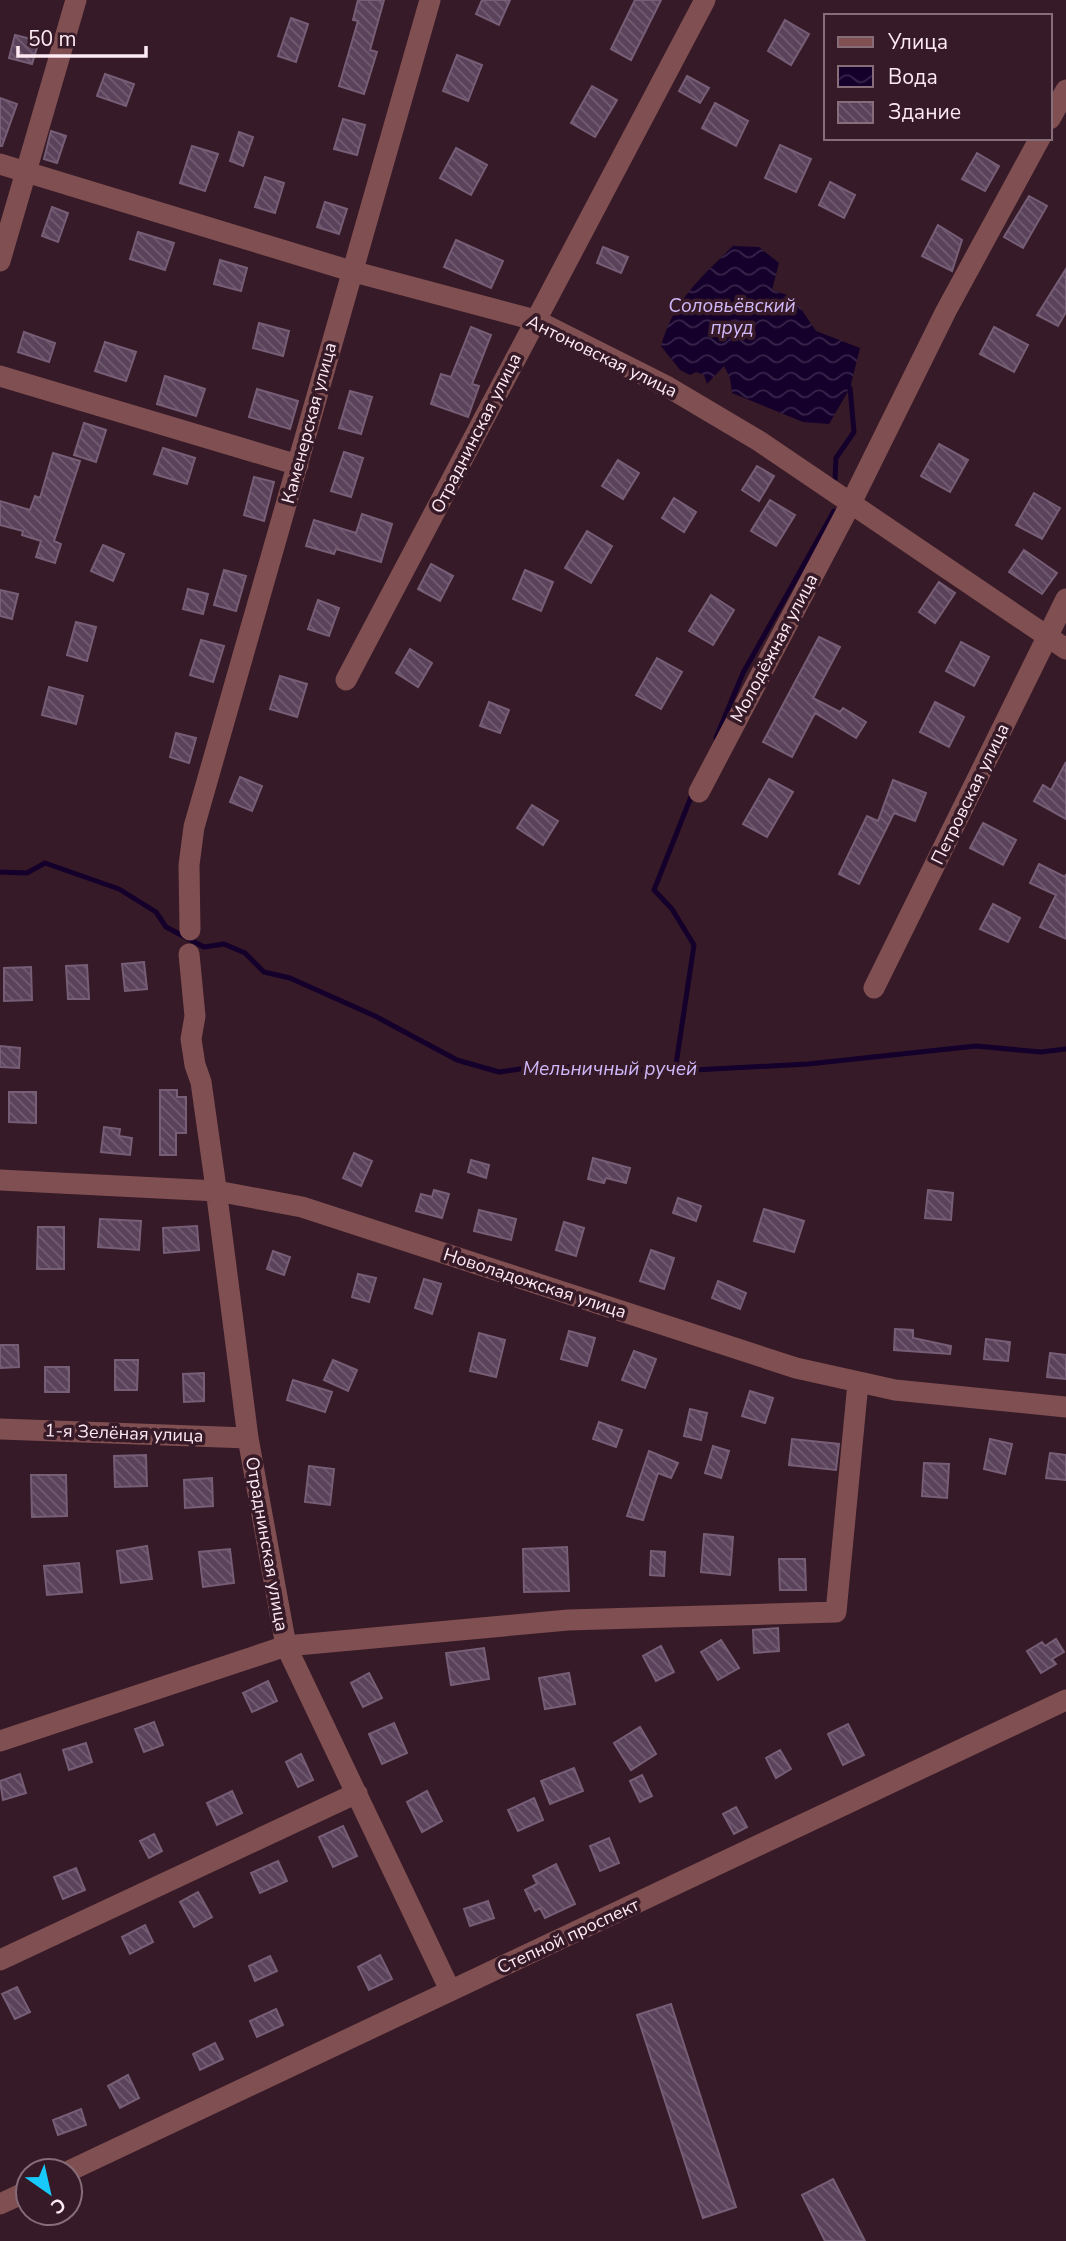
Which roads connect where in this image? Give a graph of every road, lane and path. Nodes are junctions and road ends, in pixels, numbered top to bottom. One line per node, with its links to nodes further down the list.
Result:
1 (76, 0): 8 (street)
2 (430, 0): 10 (street, Каменерская улица)
3 (705, 0): 11 (street, Отраднинская улица)
4 (1066, 90): 5 (street)
5 (1052, 115)
6 (1039, 140): 14 (street, Молодёжная улица)
7 (0, 164): 8 (street, Антоновская улица)
8 (26, 171): 9 (street); 10 (street, Антоновская улица)
9 (0, 261)
10 (351, 271): 11 (street, Антоновская улица); 13 (street, Каменерская улица)
11 (535, 320): 14 (street, Антоновская улица); 18 (street, Отраднинская улица)
12 (0, 376): 13 (street)
13 (298, 465): 20 (street, Каменерская улица)
14 (850, 505): 16 (street, Антоновская улица); 19 (street, Молодёжная улица)
15 (1066, 599): 16 (street, Петровская улица)
16 (1048, 636): 17 (street, Антоновская улица); 22 (street, Петровская улица)
17 (1066, 649)
18 (346, 680)
19 (699, 792)
20 (190, 930)
21 (189, 954): 24 (street, Отраднинская улица)
22 (874, 988)
23 (0, 1180): 24 (street, Новоладожская улица)
24 (217, 1191): 25 (street, Новоладожская улица); 28 (street, Отраднинская улица)
25 (858, 1383): 26 (street, Новоладожская улица); 29 (street)
26 (1066, 1407)
27 (0, 1429): 28 (street, 1-я Зелёная улица)
28 (248, 1438): 29 (street, Отраднинская улица)
29 (286, 1646): 31 (street); 32 (street, Отраднинская улица)
30 (1066, 1700): 34 (street, Степной проспект)
31 (0, 1741)
32 (357, 1793): 33 (street); 34 (street, Отраднинская улица)
33 (0, 1960)
34 (450, 1990): 35 (street, Степной проспект)
35 (84, 2164)

